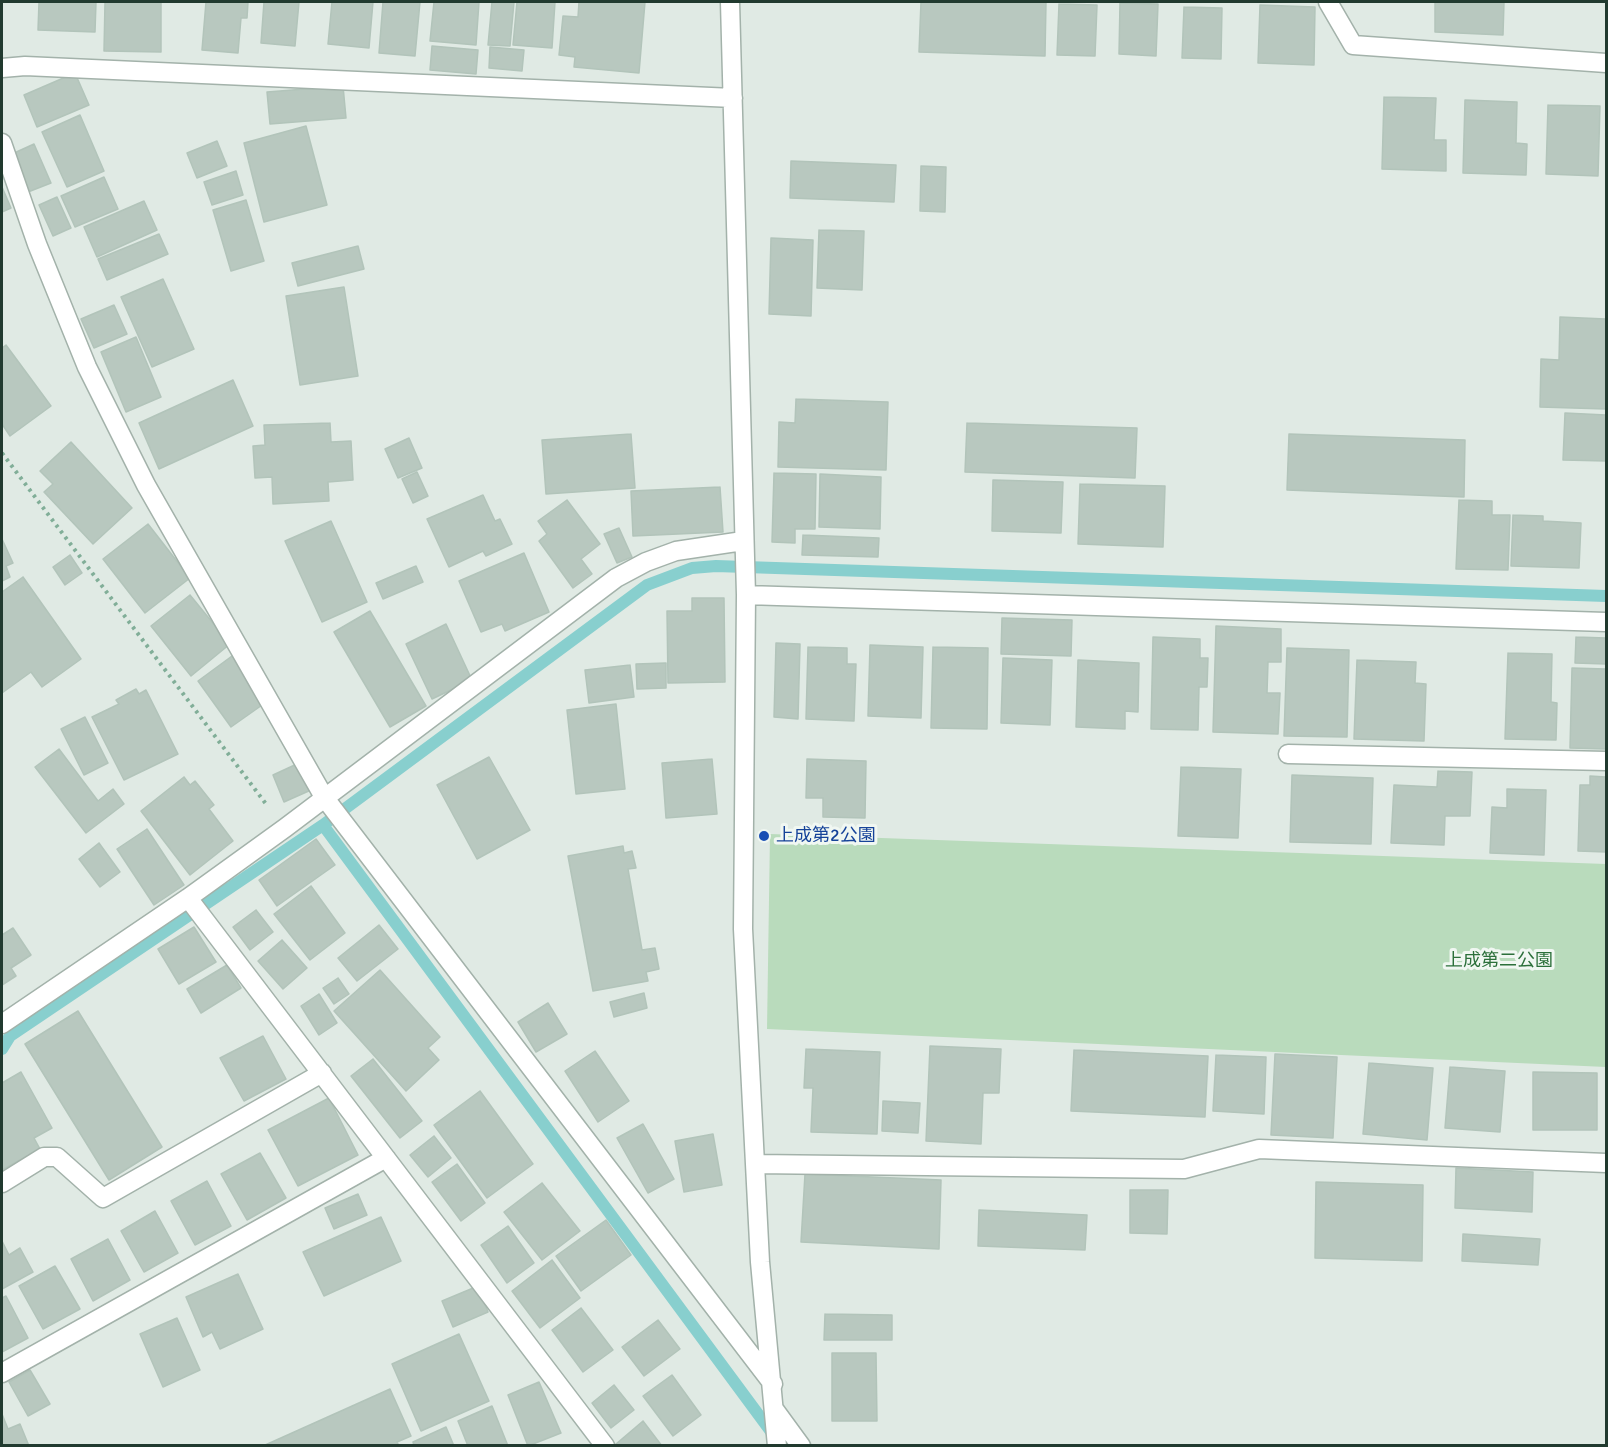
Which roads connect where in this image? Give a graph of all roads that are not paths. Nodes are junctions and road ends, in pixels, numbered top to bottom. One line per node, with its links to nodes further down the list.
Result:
1 (730, 2): 5 (street)
2 (1328, 2): 3 (street)
3 (1606, 63)
4 (2, 68): 5 (street)
5 (733, 98): 7 (street)
6 (2, 143): 12 (street)
7 (743, 546): 8 (street); 12 (street)
8 (745, 587): 9 (street); 18 (street)
9 (1606, 622)
10 (1288, 754): 11 (street)
11 (1606, 761)
12 (327, 802): 13 (street); 21 (street)
13 (195, 907): 14 (street); 15 (street)
14 (2, 1024)
15 (322, 1073): 16 (street); 19 (street)
16 (386, 1158): 20 (street); 24 (street)
17 (1606, 1163): 18 (street)
18 (755, 1164): 21 (street)
19 (2, 1183)
20 (2, 1373)
21 (772, 1384): 22 (street)
22 (774, 1408): 23 (street); 25 (street)
23 (776, 1438)
24 (605, 1446)
25 (801, 1446)

